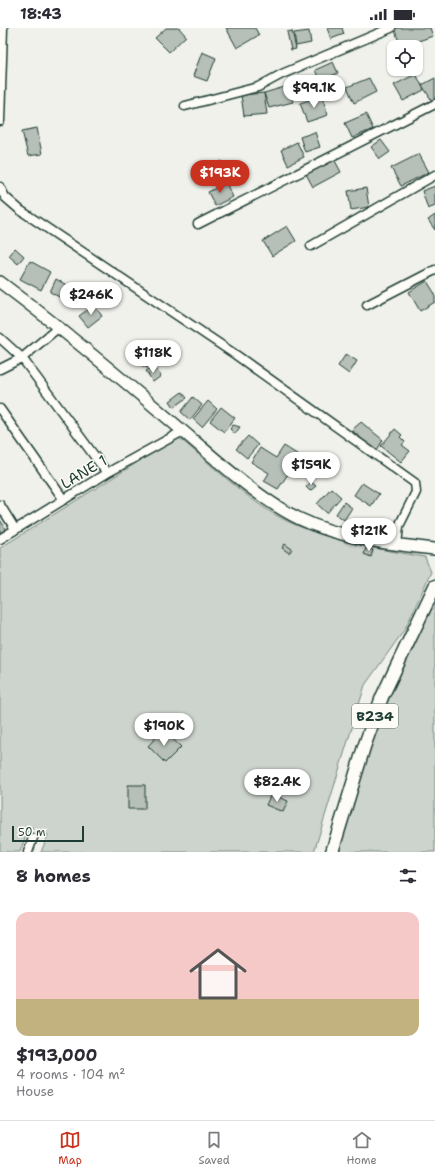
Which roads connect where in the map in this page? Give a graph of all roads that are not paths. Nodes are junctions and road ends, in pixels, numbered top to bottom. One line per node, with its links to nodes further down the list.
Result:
1 (391, 28): 4 (street)
2 (2, 32): 5 (street)
3 (435, 104): 8 (street)
4 (185, 106)
5 (0, 121)
6 (435, 175): 9 (street)
7 (0, 187): 25 (street)
8 (198, 224)
9 (311, 246)
10 (435, 270): 12 (street)
11 (0, 282): 13 (main road)
12 (367, 304)
13 (59, 328): 15 (street); 19 (main road)
14 (0, 338): 15 (street)
15 (22, 358): 16 (street); 20 (street)
16 (0, 369)
17 (0, 408): 18 (street)
18 (3, 420): 21 (street)
19 (183, 431): 20 (street, LANE 1); 25 (main road)
20 (107, 473): 21 (street, LANE 1)
21 (64, 500): 23 (street, LANE 1)
22 (0, 505): 23 (street)
23 (16, 529): 24 (street, LANE 1)
24 (0, 539)
25 (397, 545): 26 (main road)
26 (435, 549)
27 (435, 586): 30 (main road, B234)
28 (33, 838): 29 (street)
29 (28, 852)
30 (332, 852)

